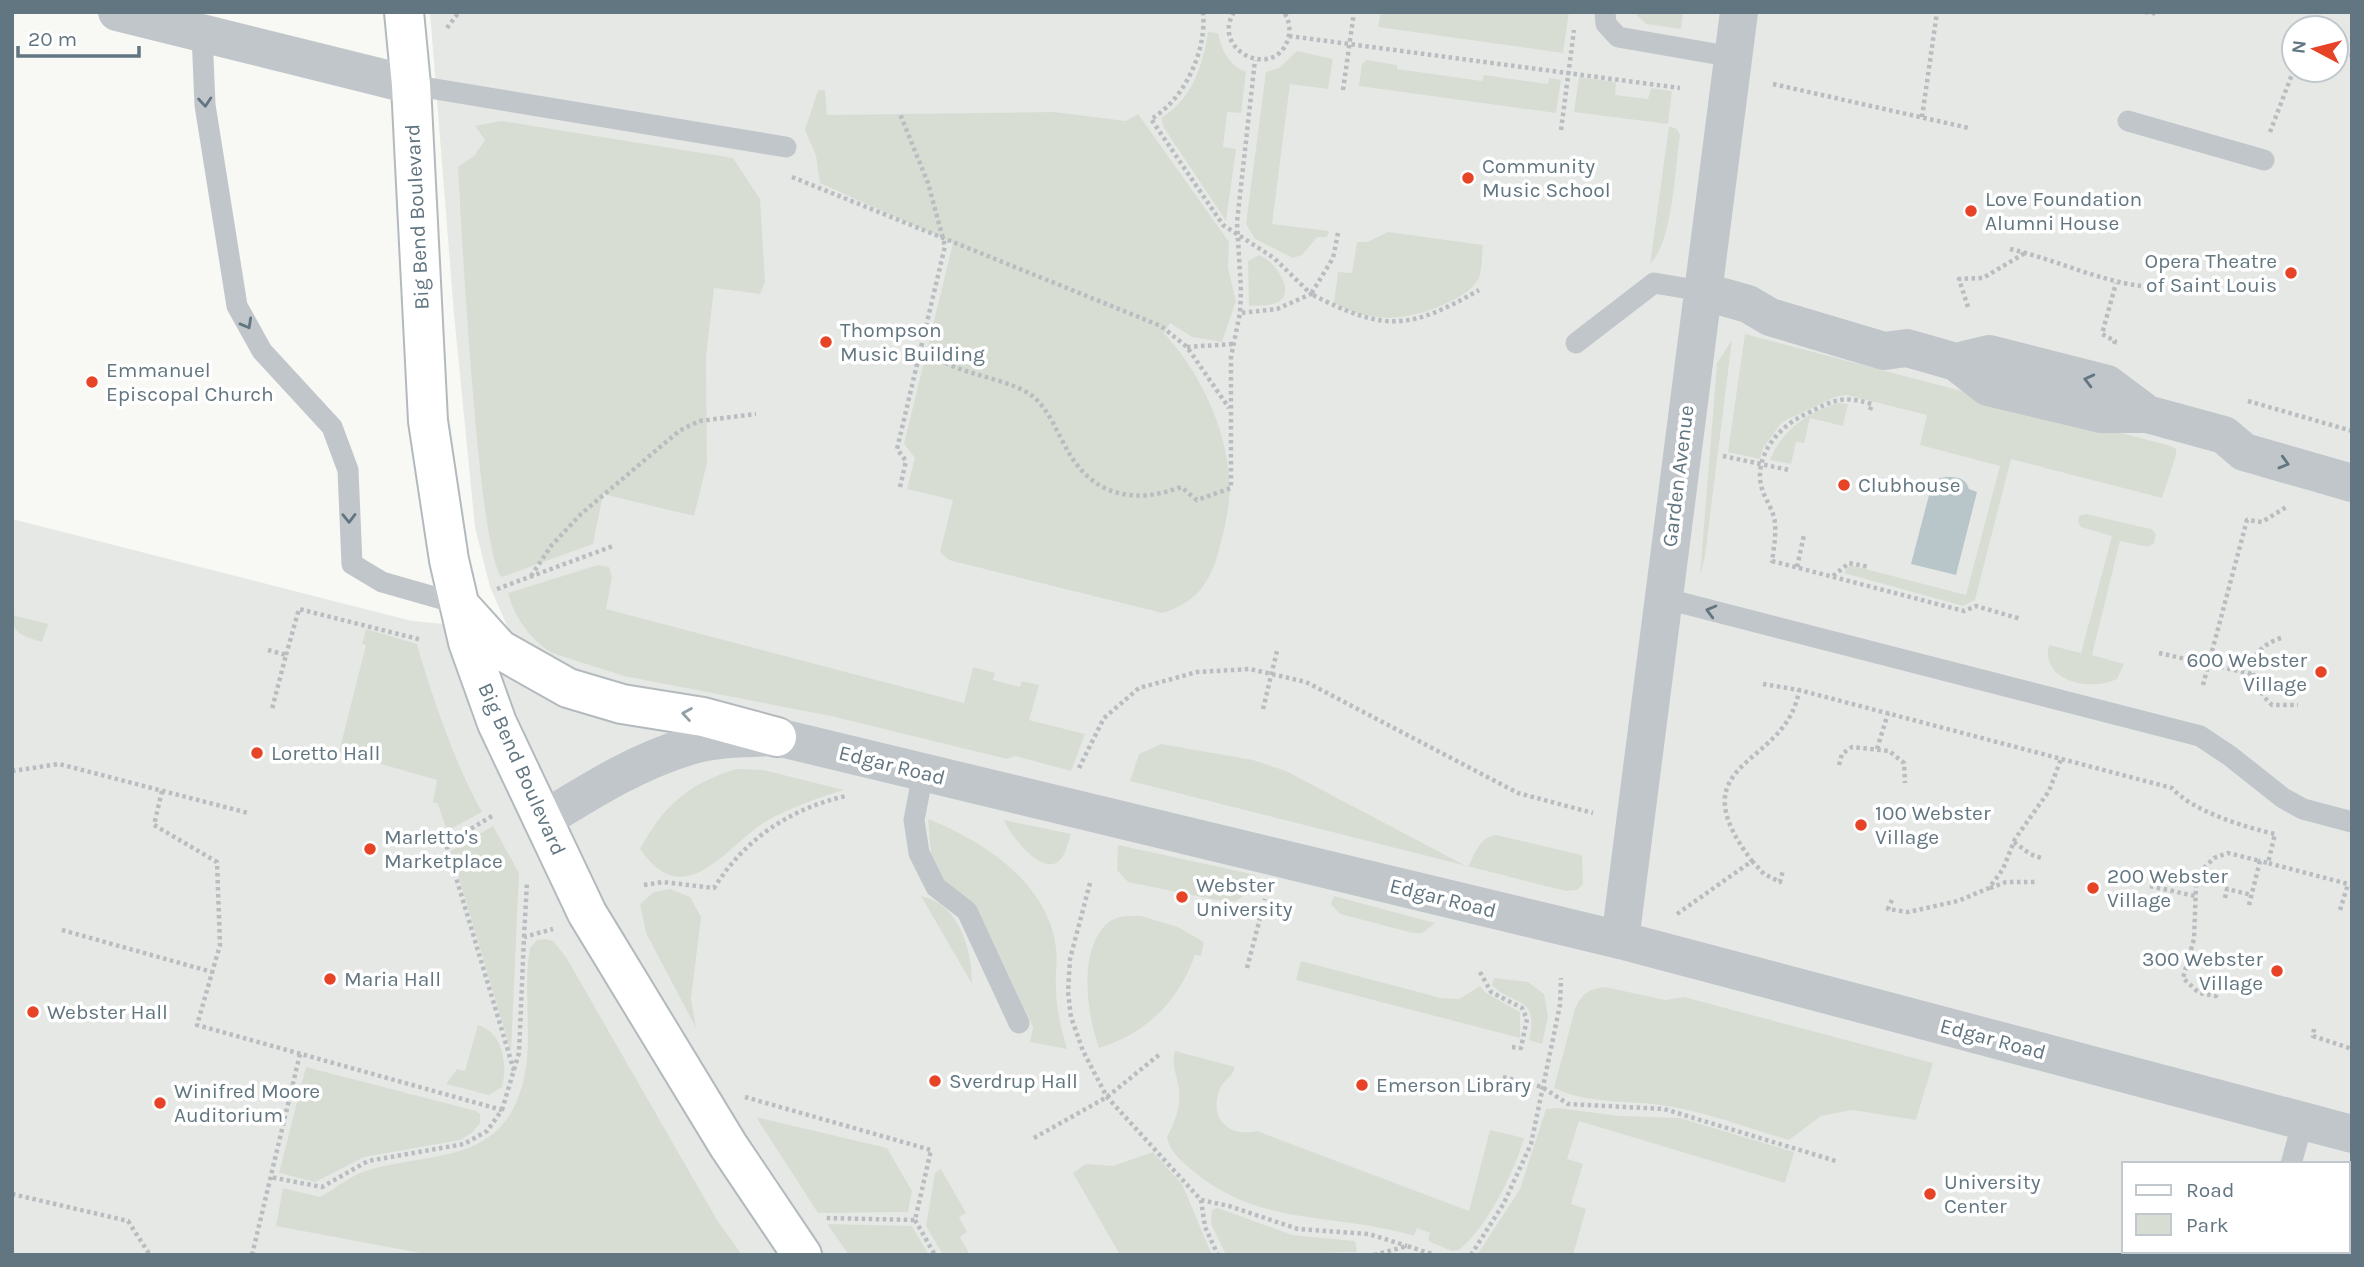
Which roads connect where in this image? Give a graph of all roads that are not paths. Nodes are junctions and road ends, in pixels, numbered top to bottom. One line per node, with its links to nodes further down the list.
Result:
1 (117, 12): 5 (street)
2 (404, 12): 7 (main road, Big Bend Boulevard)
3 (1605, 12): 6 (lane)
4 (1739, 12): 6 (street, Garden Avenue)
5 (202, 34): 7 (street); 17 (lane, one-way to 17)
6 (1733, 57): 11 (street, Garden Avenue)
7 (411, 85): 9 (lane); 17 (main road, Big Bend Boulevard)
8 (2128, 121): 10 (lane)
9 (786, 147)
10 (2264, 160)
11 (1702, 290): 12 (lane); 13 (street); 16 (street, Garden Avenue)
12 (1576, 343)
13 (2224, 435): 14 (street); 15 (street, one-way to 15)
14 (2352, 455)
15 (2352, 483)
16 (1663, 598): 21 (lane, one-way to 16); 22 (street, Garden Avenue)
17 (459, 604): 18 (main road, one-way to 17); 20 (main road, Big Bend Boulevard)
18 (777, 737): 19 (street, Edgar Road); 20 (street, Edgar Road)
19 (923, 773): 22 (street, Edgar Road); 23 (lane)
20 (543, 820): 27 (main road, Big Bend Boulevard)
21 (2352, 822)
22 (1620, 940): 24 (street, Edgar Road)
23 (1019, 1023)
24 (2303, 1121): 25 (street, Edgar Road); 26 (lane)
25 (2352, 1134)
26 (2292, 1162)
27 (802, 1255)

